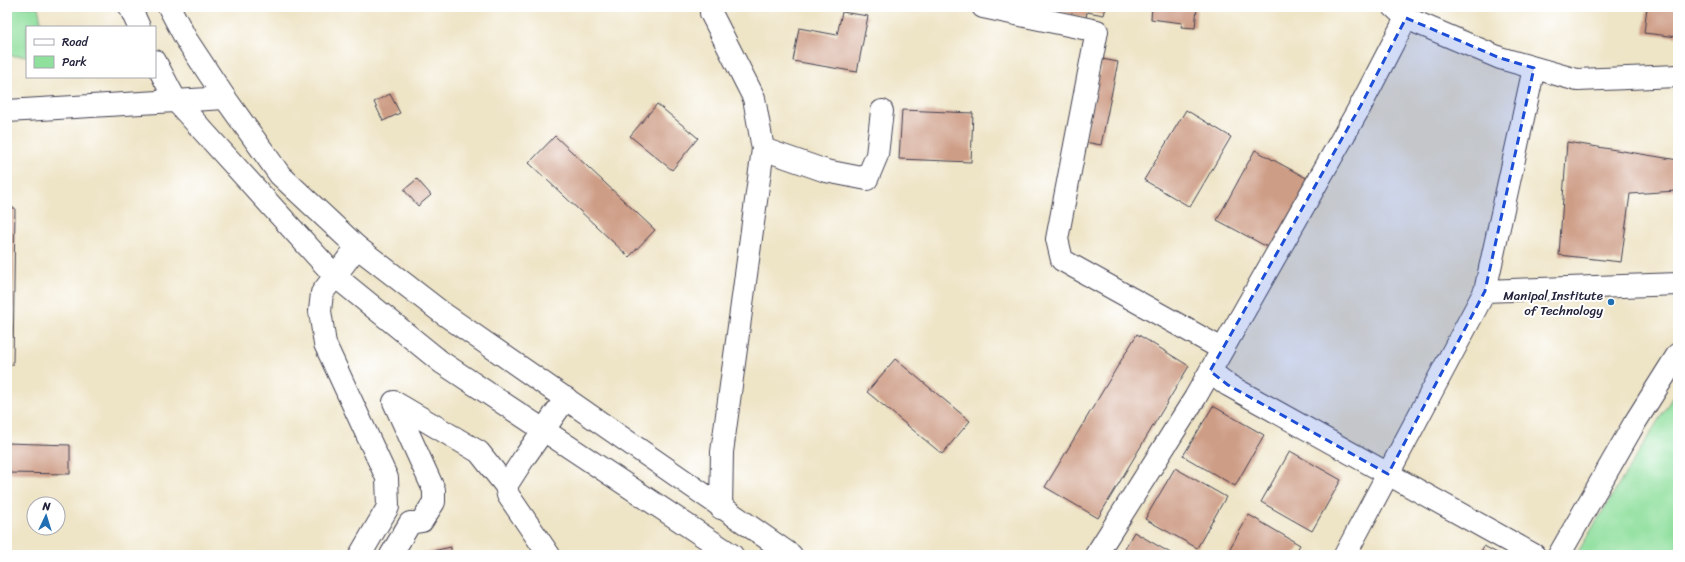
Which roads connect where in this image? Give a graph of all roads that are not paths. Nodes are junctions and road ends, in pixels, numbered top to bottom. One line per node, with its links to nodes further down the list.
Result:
1 (130, 7): 6 (street)
2 (169, 7): 10 (street)
3 (711, 7): 14 (street)
4 (983, 7): 19 (street)
5 (1400, 12): 8 (street); 19 (street)
6 (139, 26)
7 (156, 63): 11 (street)
8 (1534, 68): 9 (street); 18 (street)
9 (1678, 76)
10 (225, 98): 11 (street); 15 (street)
11 (176, 101): 12 (street); 16 (street)
12 (7, 111)
13 (882, 111): 14 (street)
14 (763, 149): 26 (street)
15 (357, 247): 16 (street); 22 (street)
16 (335, 276): 23 (street); 27 (street)
17 (1678, 284): 18 (street)
18 (1485, 291): 24 (street)
19 (1222, 350): 21 (street)
20 (1678, 354): 35 (street)
21 (1210, 371): 24 (street); 32 (street)
22 (566, 398): 23 (street); 26 (street)
23 (545, 429): 25 (street); 30 (street)
24 (1388, 474): 33 (street); 34 (street)
25 (506, 486): 28 (street); 29 (street)
26 (721, 508): 31 (street)
27 (360, 555)
28 (391, 555)
29 (549, 555)
30 (732, 555)
31 (791, 555)
32 (1096, 555)
33 (1345, 555)
34 (1534, 555)
35 (1560, 555)

